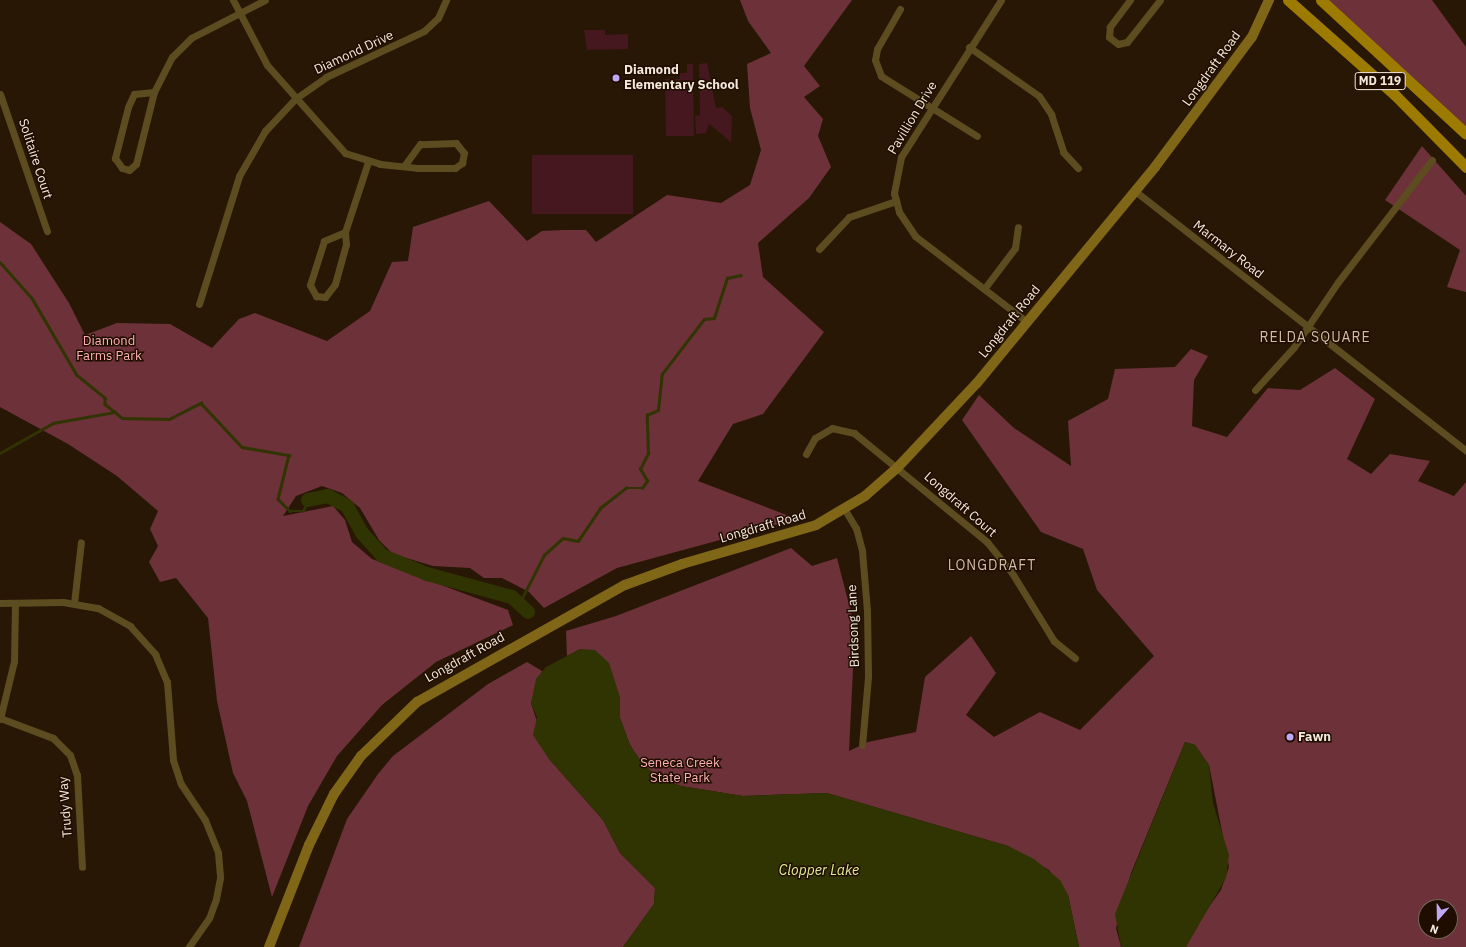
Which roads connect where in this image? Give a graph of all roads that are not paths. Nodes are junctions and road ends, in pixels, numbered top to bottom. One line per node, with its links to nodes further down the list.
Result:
1 (233, 0): 11 (street)
2 (265, 0): 11 (street)
3 (446, 0): 15 (street, Diamond Drive)
4 (1001, 0): 12 (street, Pavillion Drive)
5 (1130, 0): 6 (street)
6 (1160, 0)
7 (1269, 0): 24 (street, Longdraft Road)
8 (1288, 0): 22 (main road, MD 119)
9 (1321, 0): 17 (main road, MD 119)
10 (900, 9): 16 (street)
11 (239, 13): 13 (street); 15 (street)
12 (969, 48): 16 (street, Pavillion Drive); 23 (street)
13 (154, 92): 13 (street)
14 (0, 94): 27 (street, Solitaire Court)
15 (295, 99): 20 (street); 31 (street, Diamond Drive)
16 (932, 108): 18 (street); 25 (street, Pavillion Drive)
17 (1466, 134)
18 (978, 136)
19 (1432, 160): 33 (street)
20 (368, 162): 21 (street); 28 (street)
21 (404, 166): 21 (street)
22 (1466, 167)
23 (1078, 168)
24 (1135, 191): 32 (street, Longdraft Road); 33 (street, Marmary Road)
25 (896, 201): 29 (street); 30 (street, Pavillion Drive)
26 (1018, 227): 30 (street)
27 (47, 231)
28 (345, 232): 28 (street)
29 (819, 249)
30 (984, 289): 32 (street, Pavillion Drive)
31 (199, 304)
32 (1027, 322): 37 (street, Longdraft Road)
33 (1307, 328): 34 (street); 35 (street, Marmary Road)
34 (1256, 390)
35 (1466, 451)
36 (806, 454): 37 (street, Longdraft Court)
37 (898, 468): 38 (street, Longdraft Road); 43 (street, Longdraft Court)
38 (845, 510): 45 (street, Birdsong Lane); 48 (street, Longdraft Road)
39 (81, 542): 42 (street)
40 (0, 603): 41 (street)
41 (15, 603): 42 (street); 44 (street)
42 (74, 603): 47 (street)
43 (1075, 658)
44 (0, 718): 46 (street, Trudy Way)
45 (862, 745)
46 (82, 867)
47 (189, 947)
48 (269, 947)

